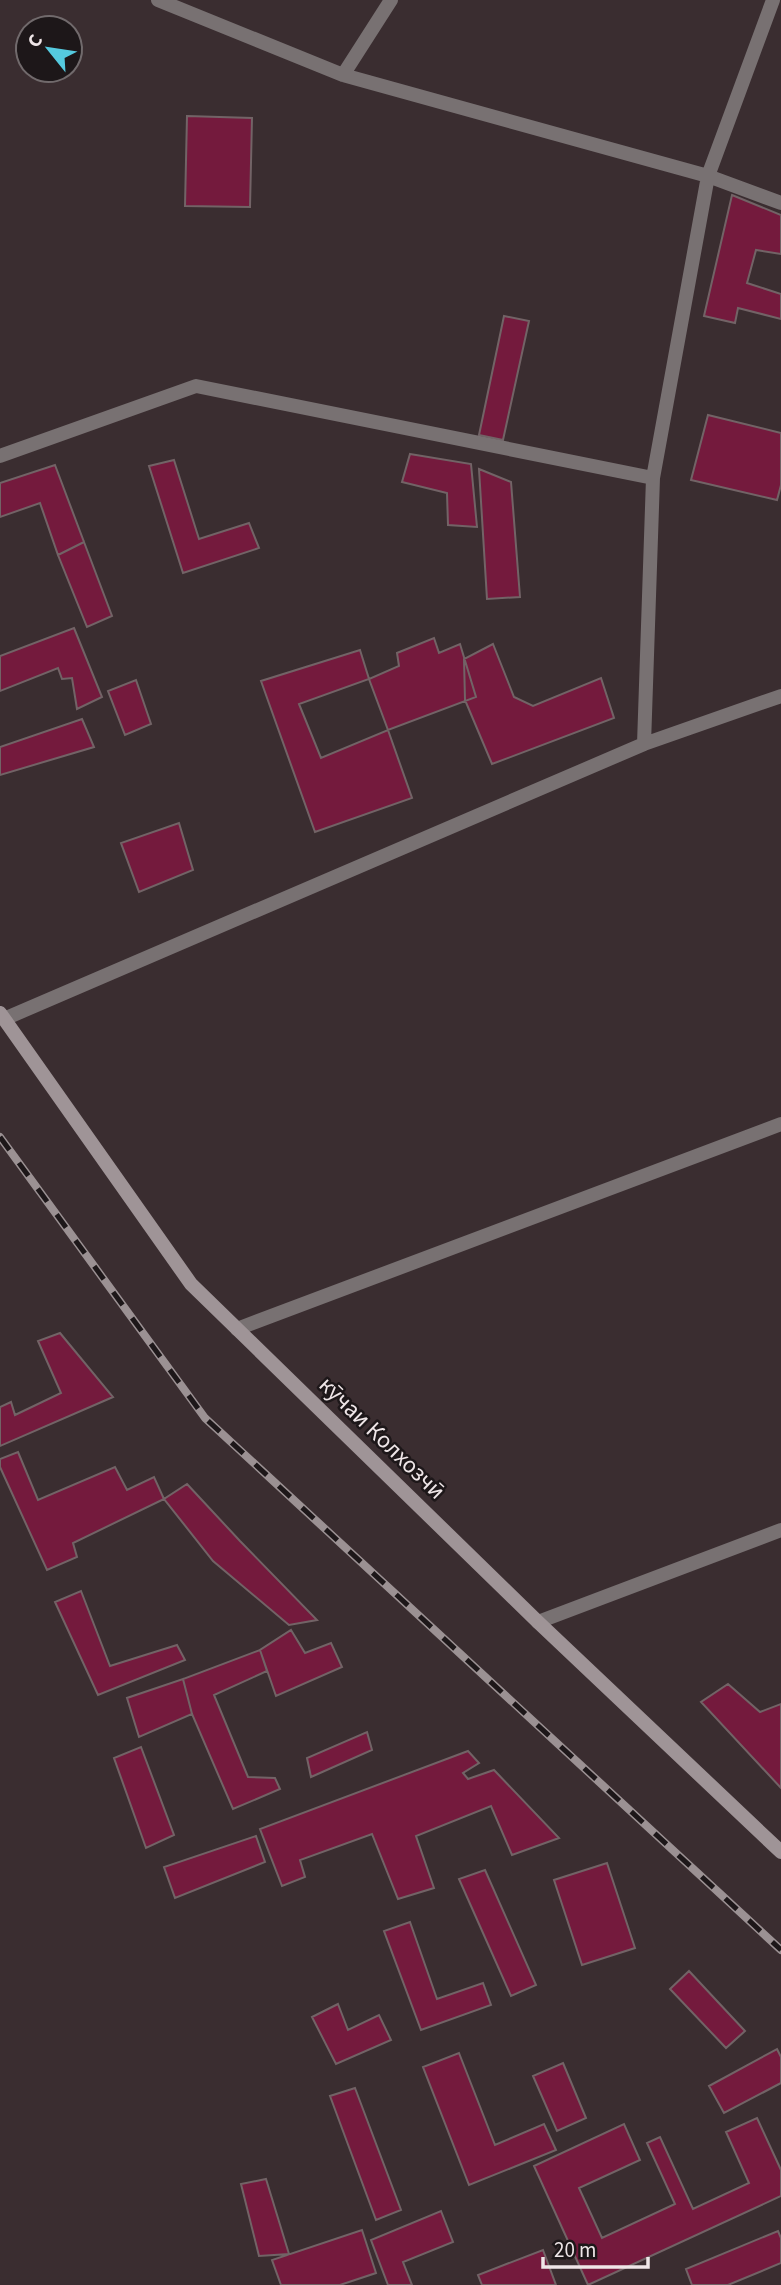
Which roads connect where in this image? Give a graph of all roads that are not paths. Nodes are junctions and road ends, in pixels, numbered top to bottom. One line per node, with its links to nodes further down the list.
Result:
1 (158, 0): 4 (street)
2 (391, 0): 4 (street)
3 (773, 0): 5 (street)
4 (343, 75): 5 (street)
5 (708, 176): 6 (street); 8 (street)
6 (781, 203)
7 (0, 456): 8 (street)
8 (653, 478): 10 (street)
9 (781, 696): 10 (street)
10 (644, 744): 11 (street)
11 (2, 1016): 13 (main road, кӯчаи Колхозчӣ)
12 (781, 1124): 13 (street)
13 (237, 1329): 15 (main road, кӯчаи Колхозчӣ)
14 (781, 1531): 15 (street)
15 (538, 1622): 16 (main road, кӯчаи Колхозчӣ)
16 (781, 1852)

